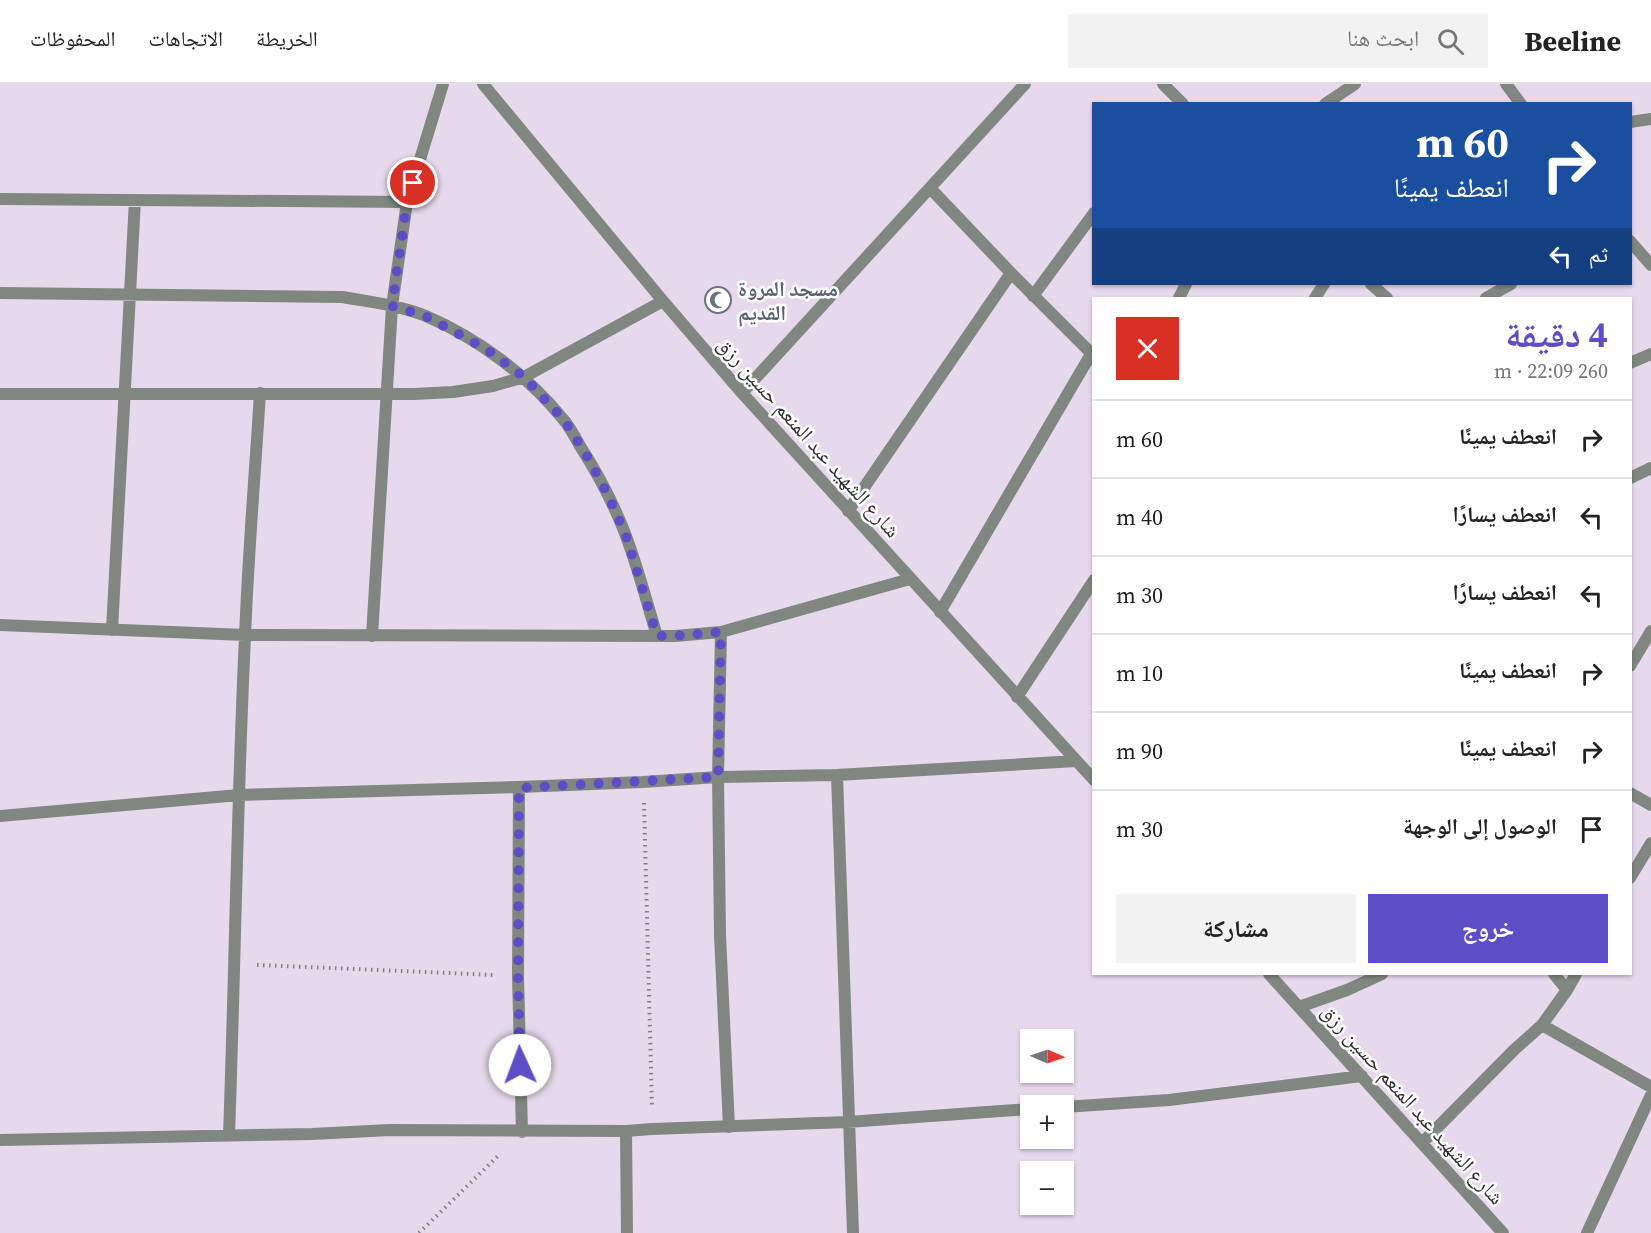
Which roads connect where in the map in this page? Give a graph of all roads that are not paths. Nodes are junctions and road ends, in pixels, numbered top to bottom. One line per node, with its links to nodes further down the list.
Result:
1 (442, 84): 15 (street)
2 (483, 84): 27 (street, شارع الشهيد عبد المنعم حسين رزق)
3 (1025, 84): 12 (street)
4 (1163, 84): 7 (street)
5 (1355, 84): 8 (street)
6 (1506, 84): 9 (street)
7 (1178, 101)
8 (1329, 102)
9 (1520, 102)
10 (1651, 119): 11 (street)
11 (1632, 122)
12 (930, 188): 19 (street); 35 (street)
13 (0, 199): 14 (street)
14 (135, 200): 15 (street); 23 (street)
15 (407, 202): 28 (street)
16 (1092, 216): 24 (street)
17 (1632, 244): 18 (street)
18 (1651, 265)
19 (1011, 273): 24 (street); 40 (street)
20 (1372, 285): 25 (street)
21 (1509, 285): 26 (street)
22 (0, 293): 23 (street)
23 (130, 295): 28 (street); 33 (street)
24 (1033, 296): 30 (street)
25 (1386, 297)
26 (1488, 297)
27 (663, 302): 32 (street); 35 (street, شارع الشهيد عبد المنعم حسين رزق)
28 (392, 306): 32 (street); 37 (street)
29 (1651, 354): 31 (street)
30 (1092, 355): 43 (street)
31 (1632, 362)
32 (524, 377): 37 (street); 50 (street)
33 (124, 393): 34 (street); 36 (street); 45 (street)
34 (260, 393): 37 (street); 48 (street)
35 (742, 393): 40 (street, شارع الشهيد عبد المنعم حسين رزق)
36 (0, 394)
37 (386, 394): 49 (street)
38 (1651, 468): 39 (street)
39 (1632, 477)
40 (848, 511): 41 (street, شارع الشهيد عبد المنعم حسين رزق)
41 (910, 579): 43 (street, شارع الشهيد عبد المنعم حسين رزق); 46 (street)
42 (1092, 583): 52 (street)
43 (940, 612): 52 (street, شارع الشهيد عبد المنعم حسين رزق)
44 (0, 625): 45 (street)
45 (112, 630): 48 (street)
46 (721, 632): 50 (street); 55 (street)
47 (1651, 632): 51 (street)
48 (245, 635): 49 (street); 59 (street)
49 (372, 636): 50 (street)
50 (657, 636)
51 (1632, 663)
52 (1017, 697): 53 (street, شارع الشهيد عبد المنعم حسين رزق)
53 (1076, 761): 54 (street); 56 (street, شارع الشهيد عبد المنعم حسين رزق)
54 (837, 775): 55 (street); 76 (street)
55 (718, 777): 57 (street); 77 (street)
56 (1092, 778)
57 (519, 788): 59 (street); 79 (street)
58 (1632, 794): 60 (street)
59 (238, 795): 61 (street); 80 (street)
60 (1651, 805)
61 (0, 816)
62 (1651, 843): 63 (street)
63 (1632, 875)
64 (1270, 975): 69 (street, شارع الشهيد عبد المنعم حسين رزق)
65 (1380, 975): 69 (street)
66 (1555, 975): 68 (street)
67 (1575, 975): 68 (street)
68 (1567, 990): 70 (street)
69 (1299, 1007): 71 (street, شارع الشهيد عبد المنعم حسين رزق)
70 (1542, 1024): 72 (street); 82 (street)
71 (1362, 1076): 74 (street); 82 (street, شارع الشهيد عبد المنعم حسين رزق)
72 (1651, 1087)
73 (1651, 1095): 86 (street)
74 (1074, 1106)
75 (1020, 1110): 76 (street)
76 (848, 1122): 77 (street); 84 (street)
77 (729, 1126): 78 (street)
78 (626, 1131): 79 (street); 83 (street)
79 (522, 1132): 80 (street)
80 (229, 1135): 81 (street)
81 (0, 1140)
82 (1422, 1143): 85 (street, شارع الشهيد عبد المنعم حسين رزق)
83 (627, 1233)
84 (853, 1233)
85 (1503, 1233)
86 (1587, 1233)

